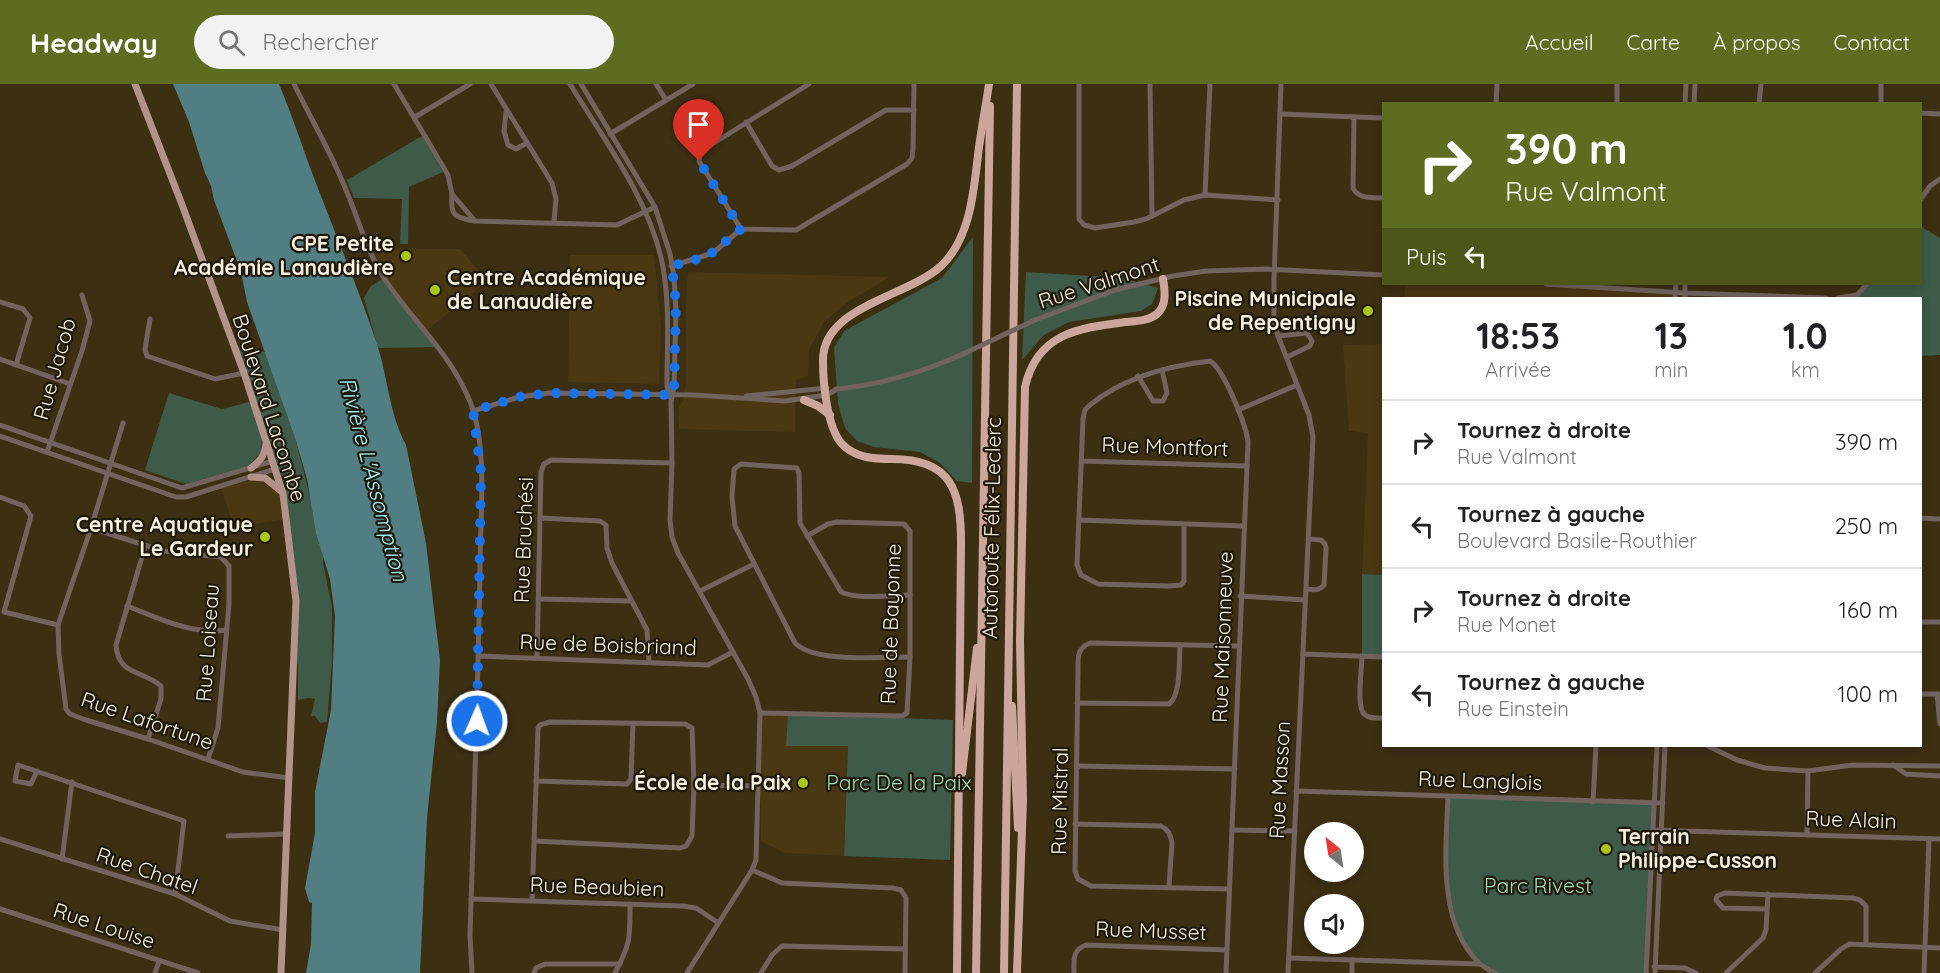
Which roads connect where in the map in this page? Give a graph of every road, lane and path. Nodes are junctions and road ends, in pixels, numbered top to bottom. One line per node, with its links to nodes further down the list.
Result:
1 (135, 84): 76 (main road, Boulevard Lacombe)
2 (294, 84): 85 (street)
3 (394, 84): 38 (street)
4 (470, 84): 38 (street)
5 (491, 84): 33 (street)
6 (570, 84): 43 (street)
7 (581, 84): 42 (street)
8 (656, 84): 26 (street)
9 (693, 84): 26 (street)
10 (792, 84): 25 (street)
11 (809, 84): 25 (street)
12 (914, 84): 34 (street)
13 (989, 84): 80 (highway); 122 (highway, Autoroute Félix-Leclerc)
14 (1017, 84): 130 (highway, Autoroute Félix-Leclerc)
15 (1079, 84): 53 (street)
16 (1150, 84): 53 (street)
17 (1210, 84): 47 (street)
18 (1281, 84): 36 (street, Rue Masson)
19 (1497, 84): 27 (street)
20 (1617, 84): 28 (street)
21 (1686, 84): 29 (street)
22 (1695, 84): 30 (street)
23 (1761, 84): 31 (street)
24 (1881, 84): 32 (street)
25 (796, 92): 41 (street)
26 (666, 100): 42 (street)
27 (1496, 102)
28 (1617, 102)
29 (1685, 102)
30 (1694, 102)
31 (1759, 102)
32 (1881, 102)
33 (506, 110): 44 (street); 44 (street)
34 (914, 110): 41 (street); 56 (street)
35 (1922, 113): 37 (street)
36 (1280, 114): 39 (street); 50 (street, Rue Masson)
37 (1940, 114)
38 (415, 117): 46 (street)
39 (1354, 117): 40 (street); 49 (street)
40 (1382, 118)
41 (746, 122): 56 (street)
42 (612, 133): 43 (street); 51 (street)
43 (603, 138): 52 (street)
44 (526, 143): 55 (street)
45 (1940, 179): 48 (street)
46 (452, 194): 54 (street); 54 (street)
47 (1205, 195): 50 (street); 53 (street)
48 (1922, 197)
49 (1382, 198)
50 (1278, 200): 59 (street, Rue Masson)
51 (655, 207): 52 (street); 57 (street)
52 (645, 211): 55 (street); 58 (street)
53 (1152, 216)
54 (475, 221): 55 (street)
55 (555, 222)
56 (741, 229): 57 (street)
57 (672, 266): 58 (street); 81 (street)
58 (664, 268): 81 (street)
59 (1274, 270): 60 (street, Rue Valmont); 61 (street, Rue Valmont); 71 (street, Rue Masson)
60 (1382, 275)
61 (1163, 279): 80 (street, Rue Valmont, bridge); 182 (highway)
62 (1557, 285): 65 (street)
63 (1866, 285): 68 (street)
64 (82, 295): 78 (street, Rue Jacob)
65 (1675, 296): 66 (street)
66 (1685, 296): 67 (street)
67 (1750, 297)
68 (1844, 297)
69 (0, 302): 74 (street)
70 (150, 319): 76 (street)
71 (1278, 336): 72 (street, Rue Masson); 72 (street)
72 (1287, 357): 79 (street, Rue Masson)
73 (0, 359): 74 (street)
74 (16, 365): 78 (street)
75 (1162, 370): 77 (street, Rue Maisonneuve); 77 (street); 84 (street, Rue Maisonneuve)
76 (244, 373): 90 (main road, Boulevard Lacombe)
77 (1138, 376): 93 (street, Rue Maisonneuve)
78 (70, 384): 91 (street, Rue Jacob)
79 (1297, 385): 84 (street); 111 (street, Rue Masson)
80 (826, 392): 82 (street, Rue Valmont); 83 (street, Rue Valmont); 86 (highway)
81 (671, 397): 82 (street, Rue Valmont); 85 (street, Rue Valmont); 94 (street)
82 (739, 397): 83 (street, Rue Valmont)
83 (804, 400): 86 (highway)
84 (1238, 410): 97 (street, Rue Maisonneuve)
85 (473, 411): 132 (street)
86 (830, 415): 165 (highway)
87 (123, 423): 95 (street, Rue Lafortune)
88 (2, 426): 89 (street); 91 (street)
89 (0, 436): 92 (street)
90 (266, 438): 96 (main road, Boulevard Lacombe); 98 (main road)
91 (51, 442): 92 (street, Rue Jacob); 95 (street)
92 (47, 452): 99 (street)
93 (1082, 460): 97 (street, Rue Montfort); 106 (street)
94 (672, 463): 103 (street, Rue Bruchési); 115 (street)
95 (111, 464): 98 (street); 99 (street, Rue Lafortune)
96 (274, 465): 98 (street); 100 (street); 101 (main road, Boulevard Lacombe)
97 (1247, 466): 108 (street, Rue Maisonneuve)
98 (251, 468)
99 (108, 473): 100 (street); 109 (street, Rue Lafortune)
100 (251, 477): 101 (main road)
101 (283, 493): 158 (main road, Boulevard Lacombe)
102 (0, 497): 125 (street)
103 (540, 518): 118 (street, Rue Bruchési); 120 (street)
104 (1922, 519): 105 (street)
105 (1940, 519)
106 (1079, 520): 107 (street); 107 (street)
107 (1184, 525): 108 (street)
108 (1244, 526): 117 (street, Rue Maisonneuve)
109 (91, 528): 112 (street, Rue Loiseau); 125 (street, Rue Lafortune)
110 (807, 536): 113 (street); 116 (street); 116 (street, Rue de Bayonne)
111 (1309, 539): 114 (street, Rue Masson); 114 (street)
112 (145, 546): 121 (street); 126 (street, Rue Loiseau)
113 (754, 564): 115 (street); 134 (street)
114 (1306, 590): 119 (street, Rue Masson)
115 (700, 591): 129 (street)
116 (910, 595): 134 (street, Rue de Bayonne)
117 (1240, 596): 119 (street); 128 (street, Rue Maisonneuve)
118 (539, 599): 120 (street); 136 (street, Rue Bruchési)
119 (1305, 600): 131 (street, Rue Masson)
120 (631, 601): 137 (street)
121 (127, 606): 126 (street); 145 (street)
122 (981, 620): 165 (highway); 217 (highway, Autoroute Félix-Leclerc)
123 (1922, 622): 124 (street)
124 (1940, 622)
125 (58, 625): 145 (street, Rue Lafortune)
126 (226, 630): 150 (street, Rue Loiseau)
127 (1180, 645): 128 (street); 140 (street); 140 (street, Rue Mistral)
128 (1239, 646): 154 (street, Rue Maisonneuve)
129 (734, 652): 137 (street, Rue de Boisbriand); 141 (street)
130 (1008, 654): 182 (highway); 218 (highway, Autoroute Félix-Leclerc)
131 (1302, 654): 133 (street); 163 (street, Rue Masson)
132 (479, 656): 136 (street, Rue de Boisbriand); 188 (street)
133 (1362, 656): 135 (street); 142 (street)
134 (910, 657): 141 (street, Rue de Bayonne)
135 (1382, 657)
136 (537, 658): 137 (street, Rue de Boisbriand)
137 (649, 662)
138 (1922, 694): 139 (street)
139 (1938, 694): 144 (street)
140 (1077, 703): 152 (street, Rue Mistral)
141 (759, 713): 162 (street)
142 (1382, 718)
143 (633, 723): 159 (street); 159 (street); 161 (street)
144 (1940, 724)
145 (148, 739): 150 (street, Rue Lafortune)
146 (1596, 747): 166 (street)
147 (1657, 747): 167 (street)
148 (1665, 747): 168 (street)
149 (1719, 747): 156 (street)
150 (207, 759): 158 (street, Rue Lafortune)
151 (1893, 765): 153 (street); 156 (street); 157 (street)
152 (1077, 766): 154 (street); 169 (street, Rue Mistral)
153 (1940, 766)
154 (1235, 769): 170 (street, Rue Maisonneuve)
155 (37, 771): 155 (street); 160 (street)
156 (1809, 771): 175 (street)
157 (1940, 776)
158 (290, 778): 174 (main road, Boulevard Lacombe)
159 (536, 781): 180 (street)
160 (72, 782): 181 (street); 186 (street)
161 (694, 785): 162 (street); 180 (street)
162 (758, 786): 183 (street)
163 (1296, 791): 164 (street, Rue Langlois); 173 (street, Rue Masson)
164 (1448, 796): 166 (street, Rue Langlois); 204 (street)
165 (959, 802): 216 (highway)
166 (1593, 802): 167 (street, Rue Langlois)
167 (1654, 803): 168 (street, Rue Langlois); 171 (street)
168 (1663, 803): 172 (street)
169 (1075, 824): 184 (street, Rue Mistral); 184 (street)
170 (1232, 830): 173 (street); 185 (street, Rue Maisonneuve)
171 (1653, 830): 172 (street, Rue Alain); 205 (street)
172 (1661, 830): 175 (street, Rue Alain); 206 (street)
173 (1295, 831): 200 (street, Rue Masson)
174 (288, 834): 176 (street); 194 (main road, Boulevard Lacombe)
175 (1807, 835): 178 (street, Rue Alain)
176 (228, 836)
177 (0, 839): 181 (street, Rue Chatel)
178 (1929, 839): 179 (street, Rue Alain); 196 (street)
179 (1940, 839)
180 (534, 841): 189 (street)
181 (62, 860): 186 (street, Rue Chatel)
182 (1020, 866): 219 (highway)
183 (752, 870): 193 (street); 198 (street)
184 (1169, 886): 185 (street, Rue Mistral)
185 (1229, 889): 199 (street, Rue Maisonneuve)
186 (175, 894): 194 (street, Rue Chatel)
187 (1768, 894): 192 (street); 192 (street); 195 (street)
188 (471, 899): 189 (street, Rue Beaubien); 210 (street)
189 (532, 901): 190 (street, Rue Beaubien)
190 (630, 904): 193 (street, Rue Beaubien); 203 (street)
191 (0, 909): 202 (street, Rue Louise)
192 (1766, 909): 226 (street)
193 (717, 922): 213 (street)
194 (283, 930): 209 (main road, Boulevard Lacombe)
195 (1866, 943): 196 (street); 227 (street)
196 (1925, 947): 197 (street); 228 (street)
197 (1940, 948)
198 (905, 949): 214 (street); 215 (street)
199 (1227, 950): 220 (street, Rue Musset); 221 (street, Rue Maisonneuve)
200 (1289, 958): 201 (street); 222 (street, Rue Masson)
201 (1352, 960): 204 (street); 223 (street)
202 (159, 961): 207 (street); 208 (street, Rue Louise)
203 (620, 964): 211 (street); 212 (street)
204 (1479, 964): 224 (street)
205 (1647, 970): 206 (street)
206 (1656, 970): 225 (street)
207 (155, 973)
208 (198, 973)
209 (281, 973)
210 (472, 973)
211 (534, 973)
212 (615, 973)
213 (687, 973)
214 (761, 973)
215 (905, 973)
216 (957, 973)
217 (976, 973)
218 (1004, 973)
219 (1017, 973)
220 (1074, 973)
221 (1226, 973)
222 (1288, 973)
223 (1352, 973)
224 (1495, 973)
225 (1696, 973)
226 (1726, 973)
227 (1815, 973)
228 (1924, 973)

